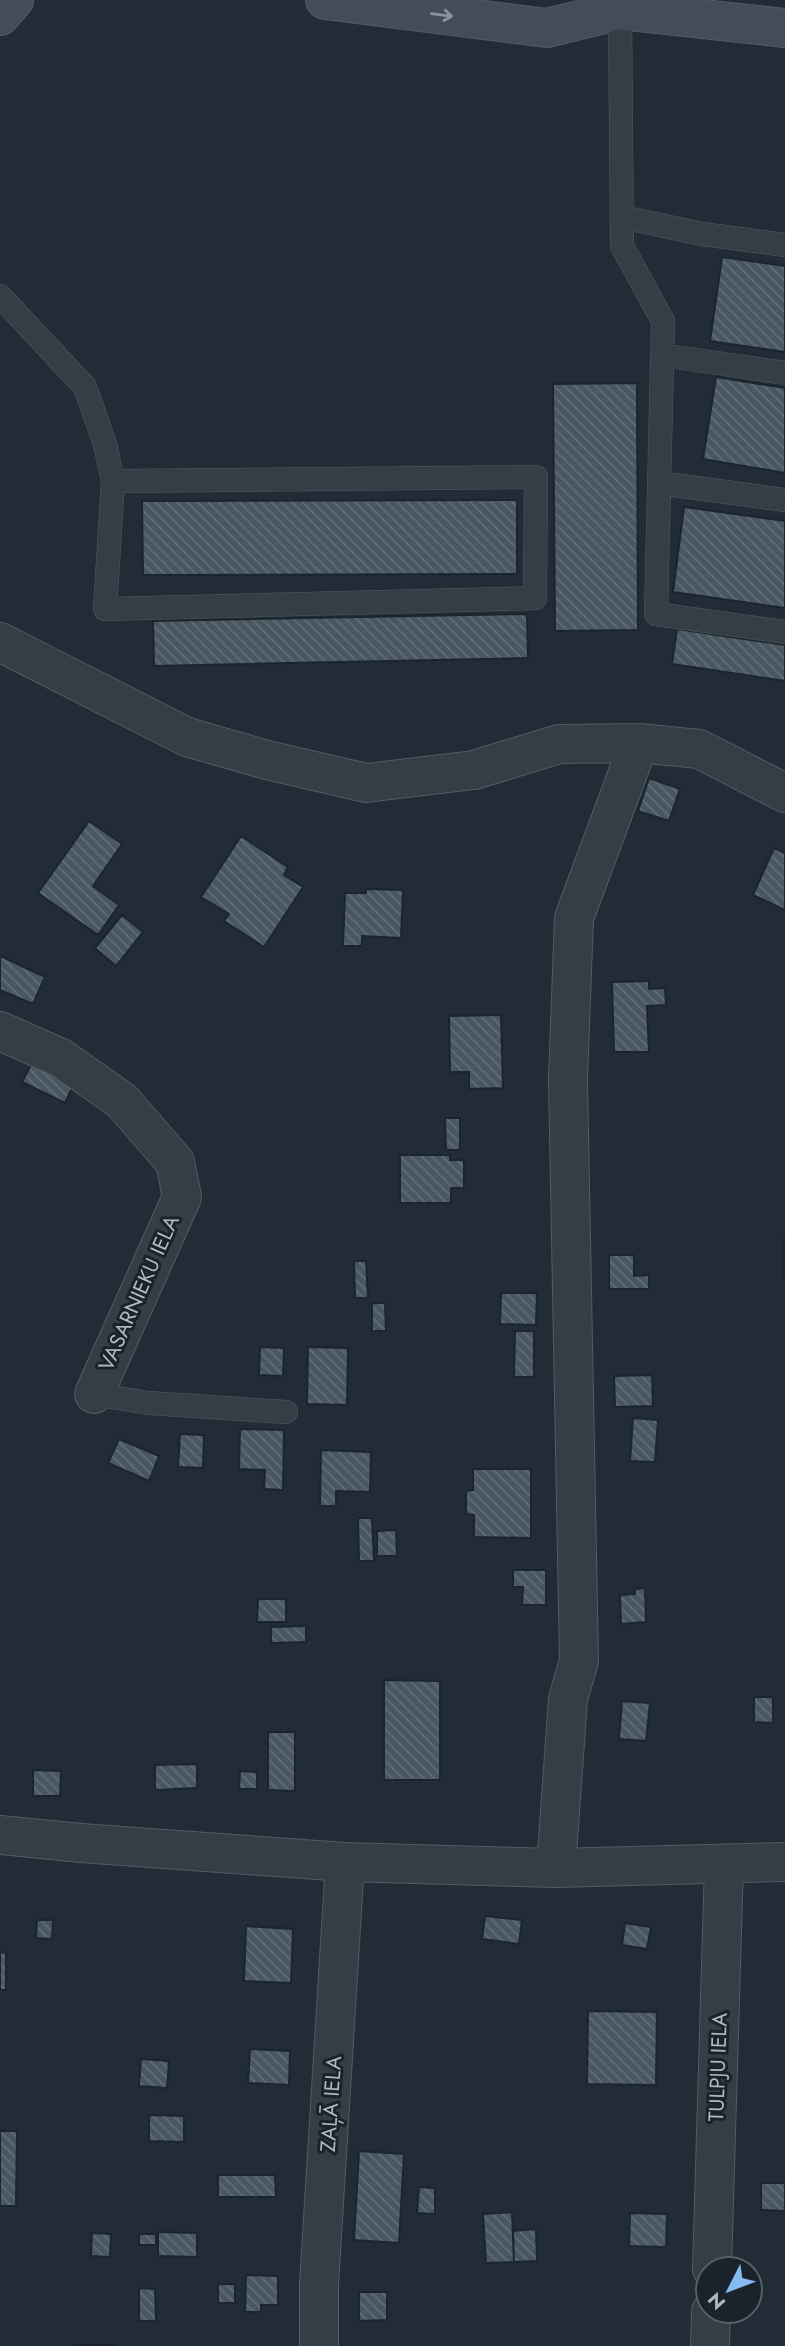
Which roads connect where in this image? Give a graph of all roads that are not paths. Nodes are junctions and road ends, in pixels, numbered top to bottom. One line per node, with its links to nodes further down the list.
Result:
1 (14, 0): 4 (main road)
2 (325, 0): 3 (main road, one-way to 3)
3 (609, 5): 5 (main road); 6 (lane)
4 (0, 16)
5 (785, 28)
6 (622, 217): 7 (lane); 9 (lane)
7 (785, 245)
8 (0, 296): 11 (lane)
9 (662, 355): 10 (lane); 12 (lane)
10 (785, 373)
11 (113, 481): 11 (lane)
12 (659, 483): 13 (lane); 14 (lane)
13 (785, 500)
14 (785, 632)
15 (0, 642): 16 (street)
16 (639, 743): 17 (street); 25 (street)
17 (785, 793)
18 (0, 1031): 19 (street, VASARNIEKU IELA)
19 (94, 1394): 20 (lane)
20 (286, 1412)
21 (0, 1835): 22 (street)
22 (345, 1862): 25 (street); 28 (street, ZAĻĀ IELA)
23 (785, 1862): 24 (street)
24 (724, 1864): 25 (street); 26 (street, TULPJU IELA)
25 (556, 1868)
26 (712, 2255)
27 (711, 2325): 29 (street)
28 (319, 2346)
29 (710, 2346)

